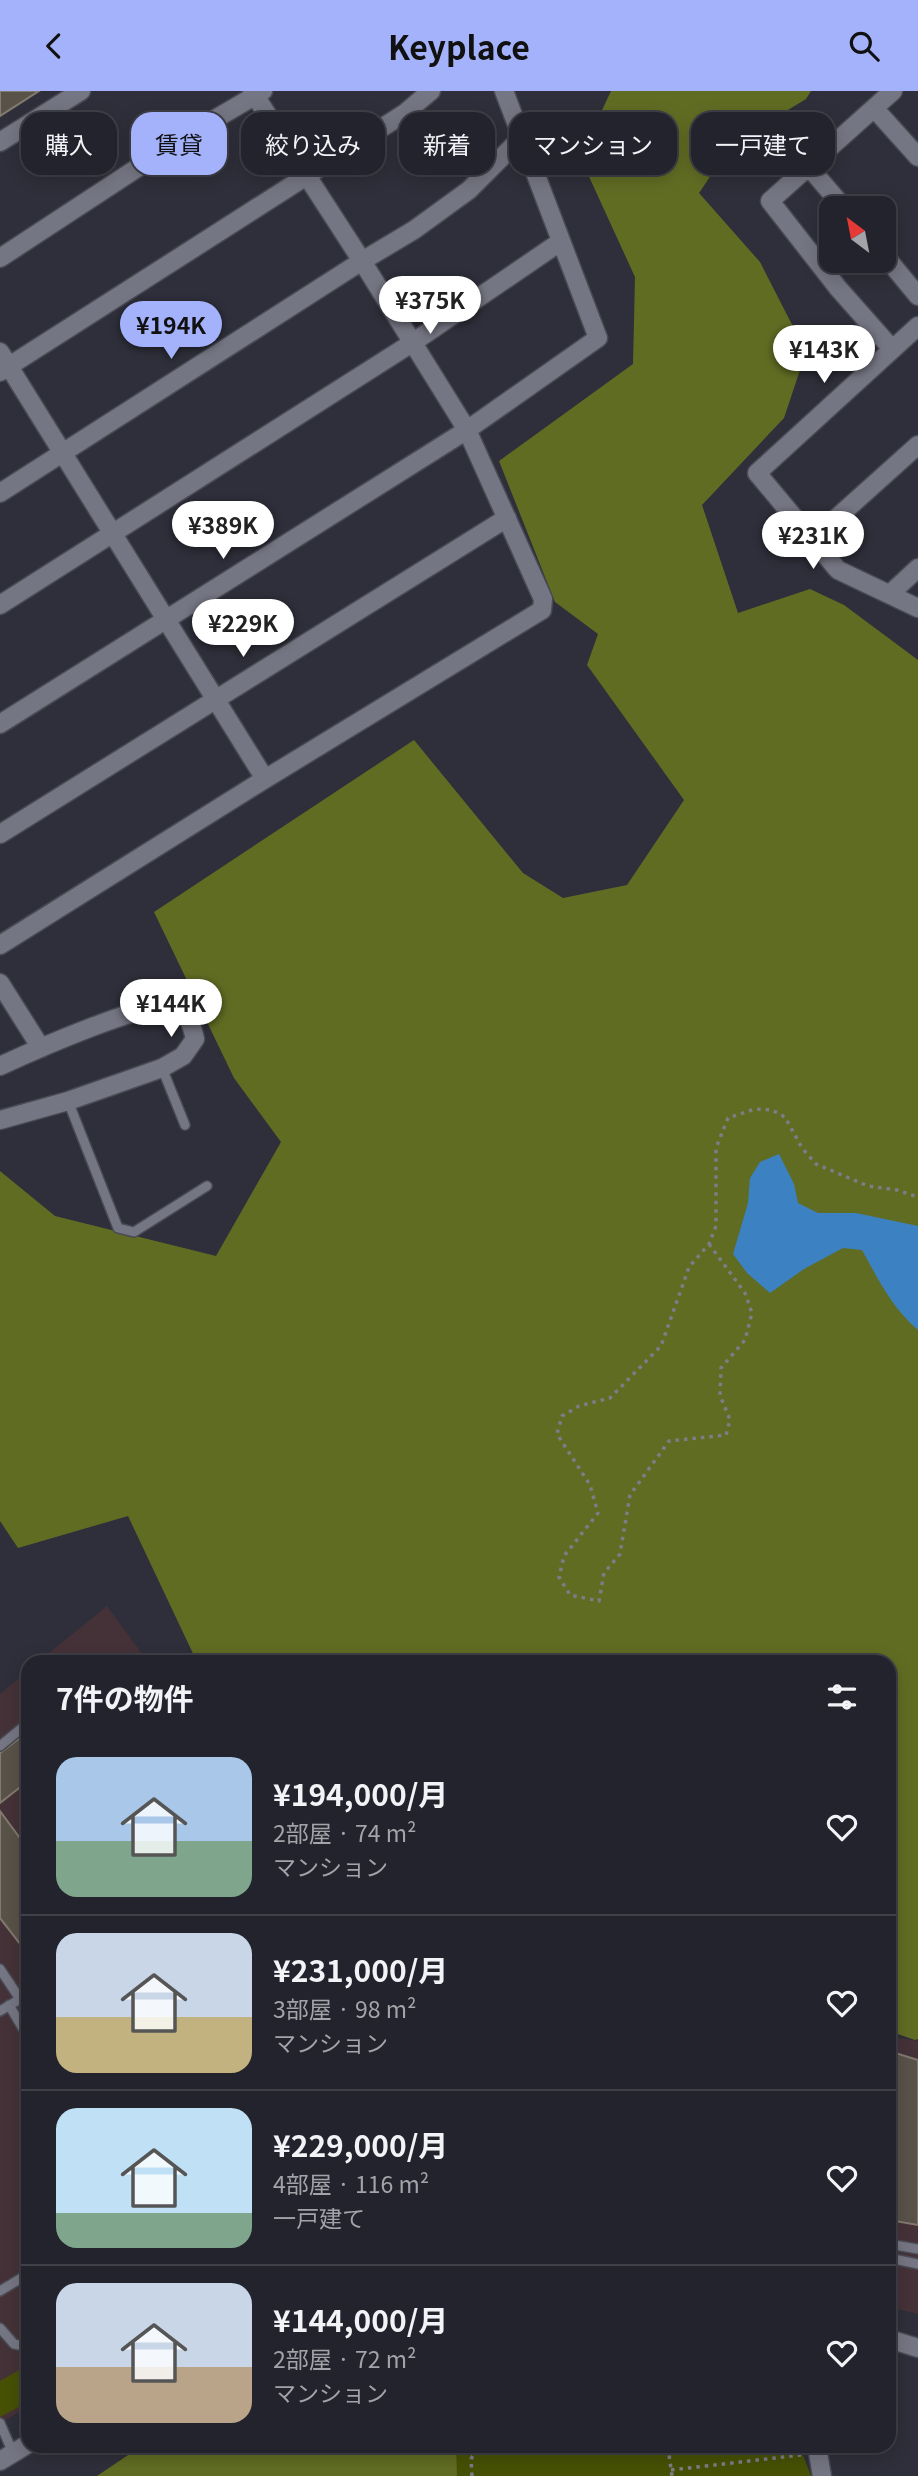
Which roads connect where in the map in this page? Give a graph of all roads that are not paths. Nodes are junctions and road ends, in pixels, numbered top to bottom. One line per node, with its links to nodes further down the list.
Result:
1 (81, 91): 8 (street)
2 (430, 91): 15 (street)
3 (504, 91): 7 (street)
4 (893, 91): 6 (street)
5 (257, 93): 15 (street); 18 (street)
6 (874, 108): 9 (street); 11 (street)
7 (512, 112)
8 (0, 142)
9 (835, 143)
10 (509, 150): 19 (street)
11 (918, 157)
12 (536, 175): 17 (street)
13 (800, 175): 24 (street)
14 (816, 175): 16 (street)
15 (307, 176): 19 (street); 25 (street)
16 (834, 196)
17 (560, 242): 23 (street); 26 (street)
18 (0, 258)
19 (362, 261): 23 (street); 28 (street)
20 (896, 269): 21 (street)
21 (918, 296)
22 (918, 326): 24 (street)
23 (412, 343): 26 (street); 31 (street)
24 (892, 349): 32 (street)
25 (3, 363): 28 (street)
26 (467, 430): 30 (street); 37 (street)
27 (918, 445): 32 (street)
28 (63, 453): 29 (street); 31 (street)
29 (0, 493)
30 (507, 518): 38 (street); 40 (street)
31 (113, 534): 35 (street); 37 (street)
32 (812, 540): 34 (street)
33 (918, 568): 34 (street)
34 (890, 593): 36 (street)
35 (0, 605)
36 (918, 608)
37 (166, 620): 38 (street); 39 (street)
38 (215, 699): 40 (street); 41 (street)
39 (0, 724)
40 (265, 779): 42 (street)
41 (0, 834)
42 (0, 945)
43 (0, 983): 44 (street)
44 (41, 1048): 45 (street); 46 (street)
45 (0, 1066)
46 (162, 1068): 47 (street); 49 (lane)
47 (68, 1101): 48 (street); 50 (lane)
48 (0, 1120)
49 (185, 1125)
50 (207, 1186)
51 (21, 1729): 52 (lane)
52 (0, 1746)
53 (0, 1969): 54 (lane)
54 (9, 2005): 55 (lane); 56 (lane)
55 (0, 2011)
56 (21, 2025)
57 (896, 2245): 58 (lane)
58 (918, 2249)
59 (896, 2259): 60 (lane)
60 (918, 2264)
61 (21, 2278): 62 (lane)
62 (0, 2291)
63 (0, 2328): 65 (lane)
64 (896, 2341): 66 (street)
65 (21, 2346)
66 (918, 2349)
67 (0, 2423): 68 (lane)
68 (14, 2453)
69 (818, 2453): 70 (street)
70 (822, 2476)

